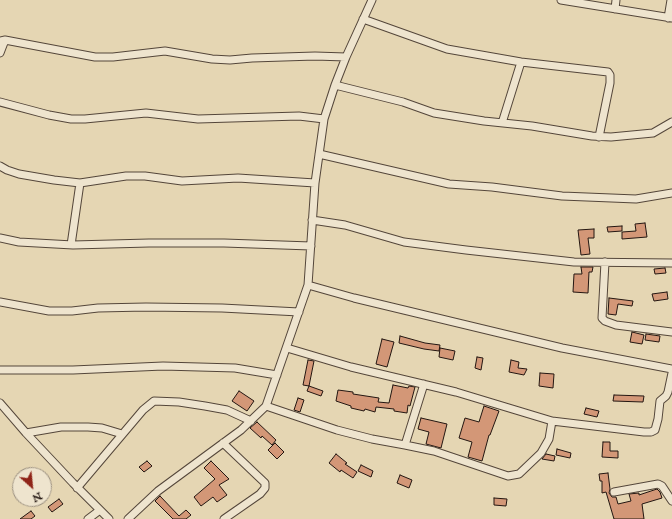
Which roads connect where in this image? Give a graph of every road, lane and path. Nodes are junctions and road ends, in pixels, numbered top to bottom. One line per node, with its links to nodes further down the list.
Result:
1 (372, 0): 7 (street)
2 (561, 0): 5 (street)
3 (616, 0): 5 (street)
4 (671, 0): 6 (street)
5 (615, 9): 6 (street)
6 (670, 18)
7 (363, 19): 10 (street); 11 (street)
8 (2, 41): 9 (street); 10 (street)
9 (0, 52)
10 (346, 57): 12 (street)
11 (521, 62): 16 (street); 17 (street)
12 (335, 85): 14 (street); 16 (street)
13 (0, 102): 14 (street)
14 (324, 119): 18 (street)
15 (672, 122): 17 (street)
16 (502, 123): 17 (street)
17 (598, 137)
18 (319, 154): 21 (street); 22 (street)
19 (0, 166): 20 (street)
20 (80, 183): 21 (street); 25 (street)
21 (316, 183): 23 (street)
22 (672, 193)
23 (312, 220): 26 (street); 27 (street)
24 (0, 238): 25 (street)
25 (71, 245): 26 (street)
26 (311, 246): 29 (street)
27 (605, 262): 28 (street); 32 (street)
28 (672, 263)
29 (308, 285): 31 (street); 34 (street)
30 (0, 302): 31 (street)
31 (299, 312): 33 (street)
32 (672, 332)
33 (287, 348): 37 (street); 38 (street)
34 (672, 369)
35 (0, 370): 37 (street)
36 (672, 373): 42 (street)
37 (277, 375): 40 (street)
38 (424, 384): 42 (street); 46 (street)
39 (0, 403): 43 (street)
40 (266, 406): 41 (street); 46 (street)
41 (251, 421): 44 (street); 45 (street)
42 (552, 421): 46 (street)
43 (26, 433): 44 (street); 47 (street)
44 (122, 434): 47 (street)
45 (223, 443): 53 (street); 54 (street)
46 (405, 445)
47 (77, 488): 50 (street)
48 (614, 492): 49 (street)
49 (672, 501)
50 (100, 510): 51 (street); 52 (street)
51 (88, 519)
52 (109, 519)
53 (128, 519)
54 (224, 519)

